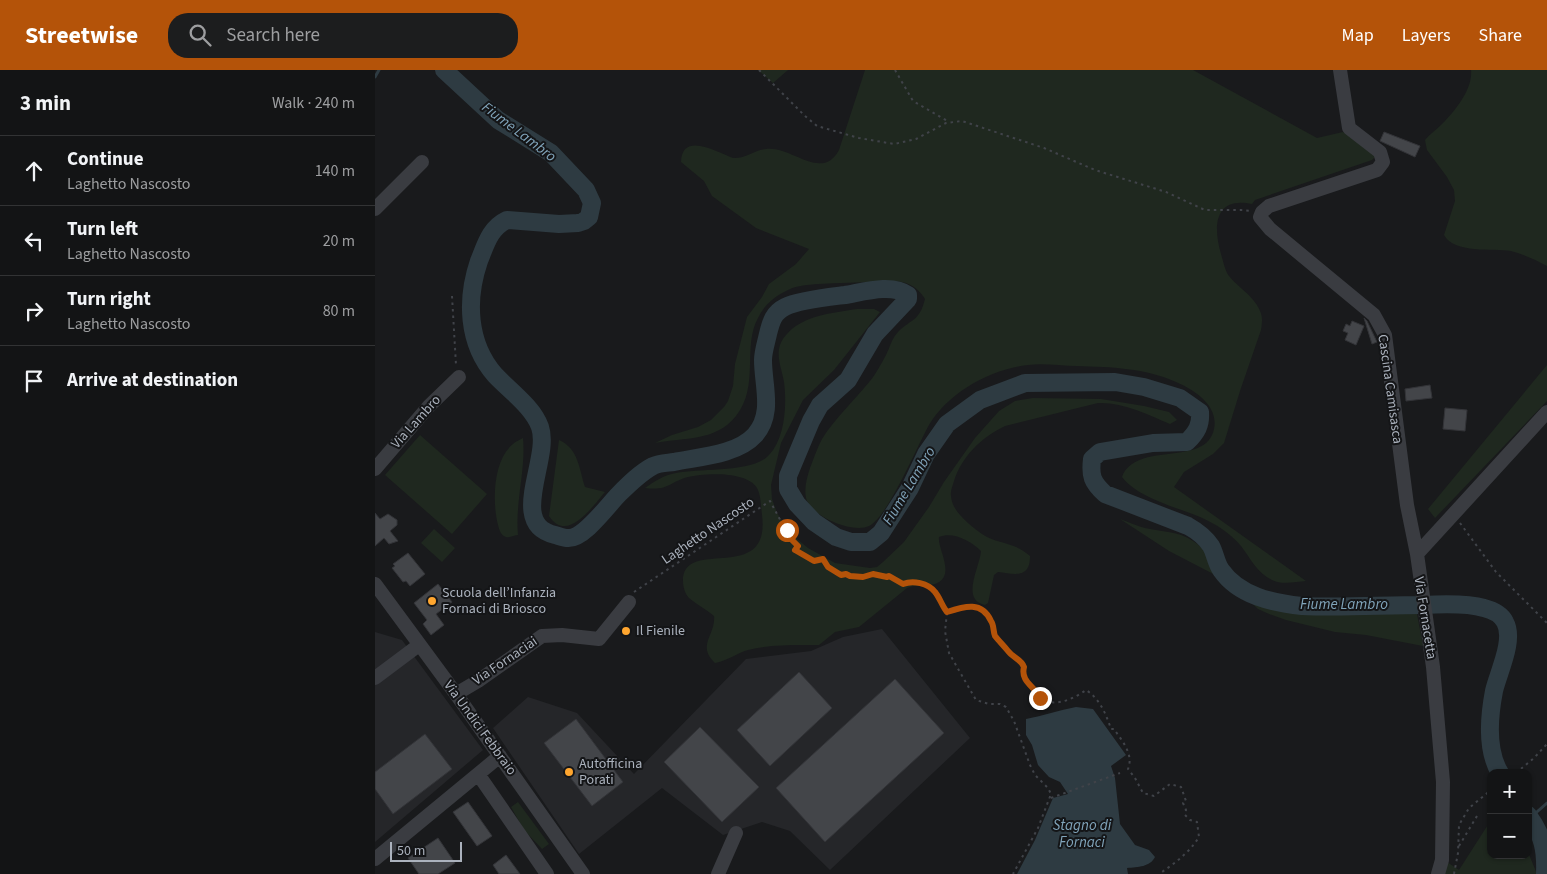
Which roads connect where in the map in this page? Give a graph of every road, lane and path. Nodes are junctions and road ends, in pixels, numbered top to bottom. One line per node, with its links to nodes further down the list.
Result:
1 (759, 70): 4 (path)
2 (895, 70): 4 (path)
3 (1340, 70): 7 (street)
4 (949, 122): 7 (path)
5 (422, 162): 6 (street)
6 (375, 209)
7 (1260, 217): 13 (street, Cascina Camisasca)
8 (452, 296): 9 (path)
9 (459, 377): 11 (street, Via Lambro)
10 (1547, 412): 12 (street)
11 (375, 469)
12 (1455, 514): 13 (street); 17 (path)
13 (1417, 554): 37 (street, Via Fornacetta)
14 (375, 584): 18 (street, Via Undici Febbraio)
15 (631, 598): 16 (path, Laghetto Nascosto); 20 (street, Via Fornaciai)
16 (947, 612): 27 (path); 36 (path)
17 (1547, 623)
18 (419, 644): 19 (street); 20 (street, Via Undici Febbraio)
19 (375, 678)
20 (456, 694): 22 (street, Via Undici Febbraio)
21 (1547, 744): 23 (path)
22 (500, 756): 25 (street); 33 (street, Via Undici Febbraio)
23 (1520, 769)
24 (1120, 773): 27 (path)
25 (478, 774): 31 (street); 32 (street)
26 (1487, 793): 30 (path)
27 (1051, 798): 35 (path)
28 (1477, 816): 30 (path)
29 (735, 833): 34 (street)
30 (1459, 846): 38 (path)
31 (375, 859)
32 (547, 874)
33 (583, 874)
34 (719, 874)
35 (1013, 874)
36 (1161, 874)
37 (1438, 874)
38 (1454, 874)

